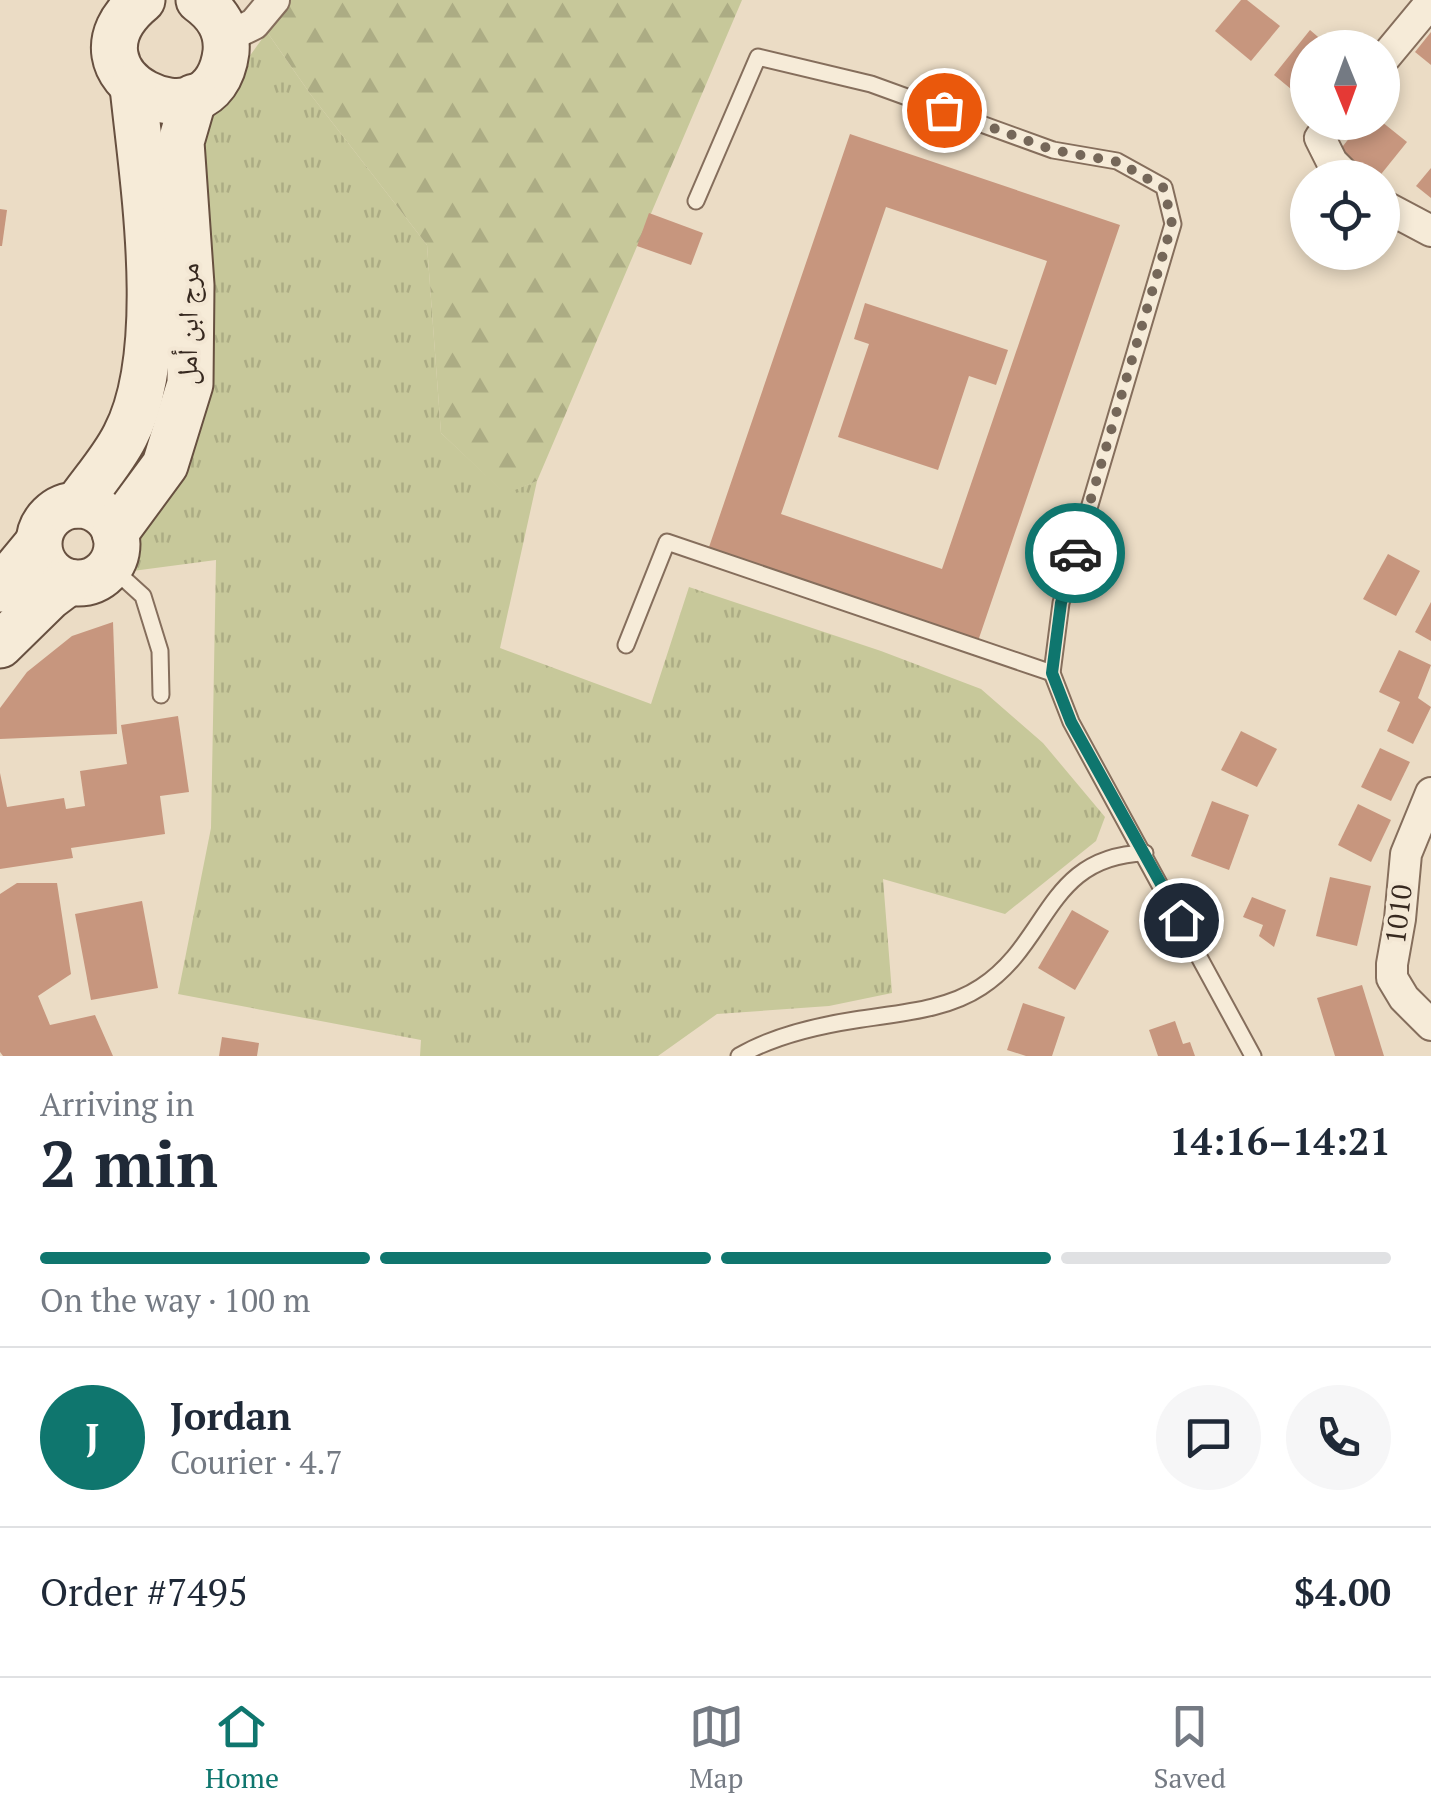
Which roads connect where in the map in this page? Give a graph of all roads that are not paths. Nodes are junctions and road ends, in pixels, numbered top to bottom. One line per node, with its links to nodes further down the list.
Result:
1 (200, 0): 5 (street)
2 (274, 0): 5 (street)
3 (137, 2): 7 (street, مرج ابن أمل)
4 (1431, 2): 6 (street)
5 (226, 38): 8 (street)
6 (1400, 39)
7 (134, 88): 8 (street); 12 (street, مرج ابن أمل)
8 (194, 97): 14 (street, مرج ابن أمل)
9 (696, 201): 19 (lane)
10 (1400, 215): 11 (street)
11 (1431, 231)
12 (77, 505): 13 (street); 14 (street)
13 (38, 543): 15 (street); 16 (street)
14 (113, 550): 15 (street); 20 (lane)
15 (68, 582): 17 (street)
16 (0, 589)
17 (0, 645)
18 (626, 646): 19 (lane)
19 (1052, 673): 22 (lane)
20 (161, 696)
21 (1431, 793): 23 (street, 1010)
22 (1145, 852): 24 (lane); 25 (lane)
23 (1431, 1025)
24 (739, 1056)
25 (1252, 1056)

